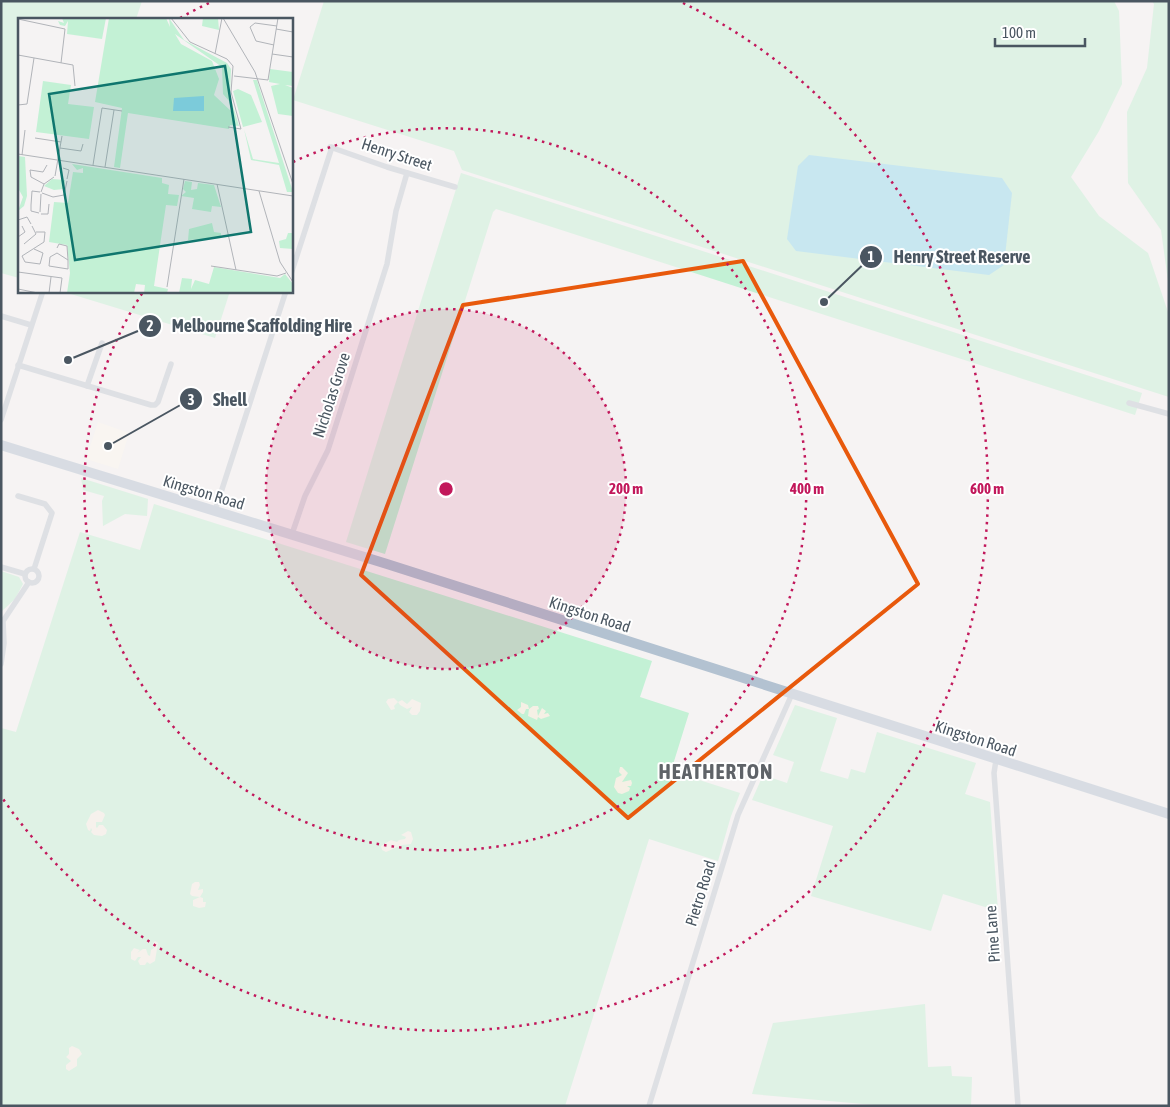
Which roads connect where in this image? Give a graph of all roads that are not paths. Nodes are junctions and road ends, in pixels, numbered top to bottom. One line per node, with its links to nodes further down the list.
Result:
1 (407, 173): 2 (street, Henry Street); 3 (street, Henry Street); 18 (street, Nicholas Grove)
2 (455, 187)
3 (292, 271)
4 (43, 292): 7 (street)
5 (286, 292): 17 (street)
6 (1, 316): 7 (street)
7 (31, 325): 10 (street)
8 (102, 343): 11 (street)
9 (171, 364): 11 (street)
10 (18, 365): 11 (street); 14 (street)
11 (87, 386)
12 (1129, 403): 13 (street)
13 (1169, 414)
14 (1, 420)
15 (1, 445): 17 (main road, Kingston Road)
16 (18, 496): 20 (street)
17 (215, 511): 18 (main road, Kingston Road)
18 (292, 534): 24 (main road, Kingston Road)
19 (1, 567): 21 (street)
20 (34, 569): 21 (street); 22 (street)
21 (25, 574): 22 (street)
22 (29, 582): 23 (street)
23 (1, 664)
24 (792, 694): 25 (main road, Kingston Road); 27 (street, Pietro Road)
25 (996, 760): 26 (main road, Kingston Road); 28 (street, Pine Lane)
26 (1169, 814)
27 (649, 1106)
28 (1018, 1106)

